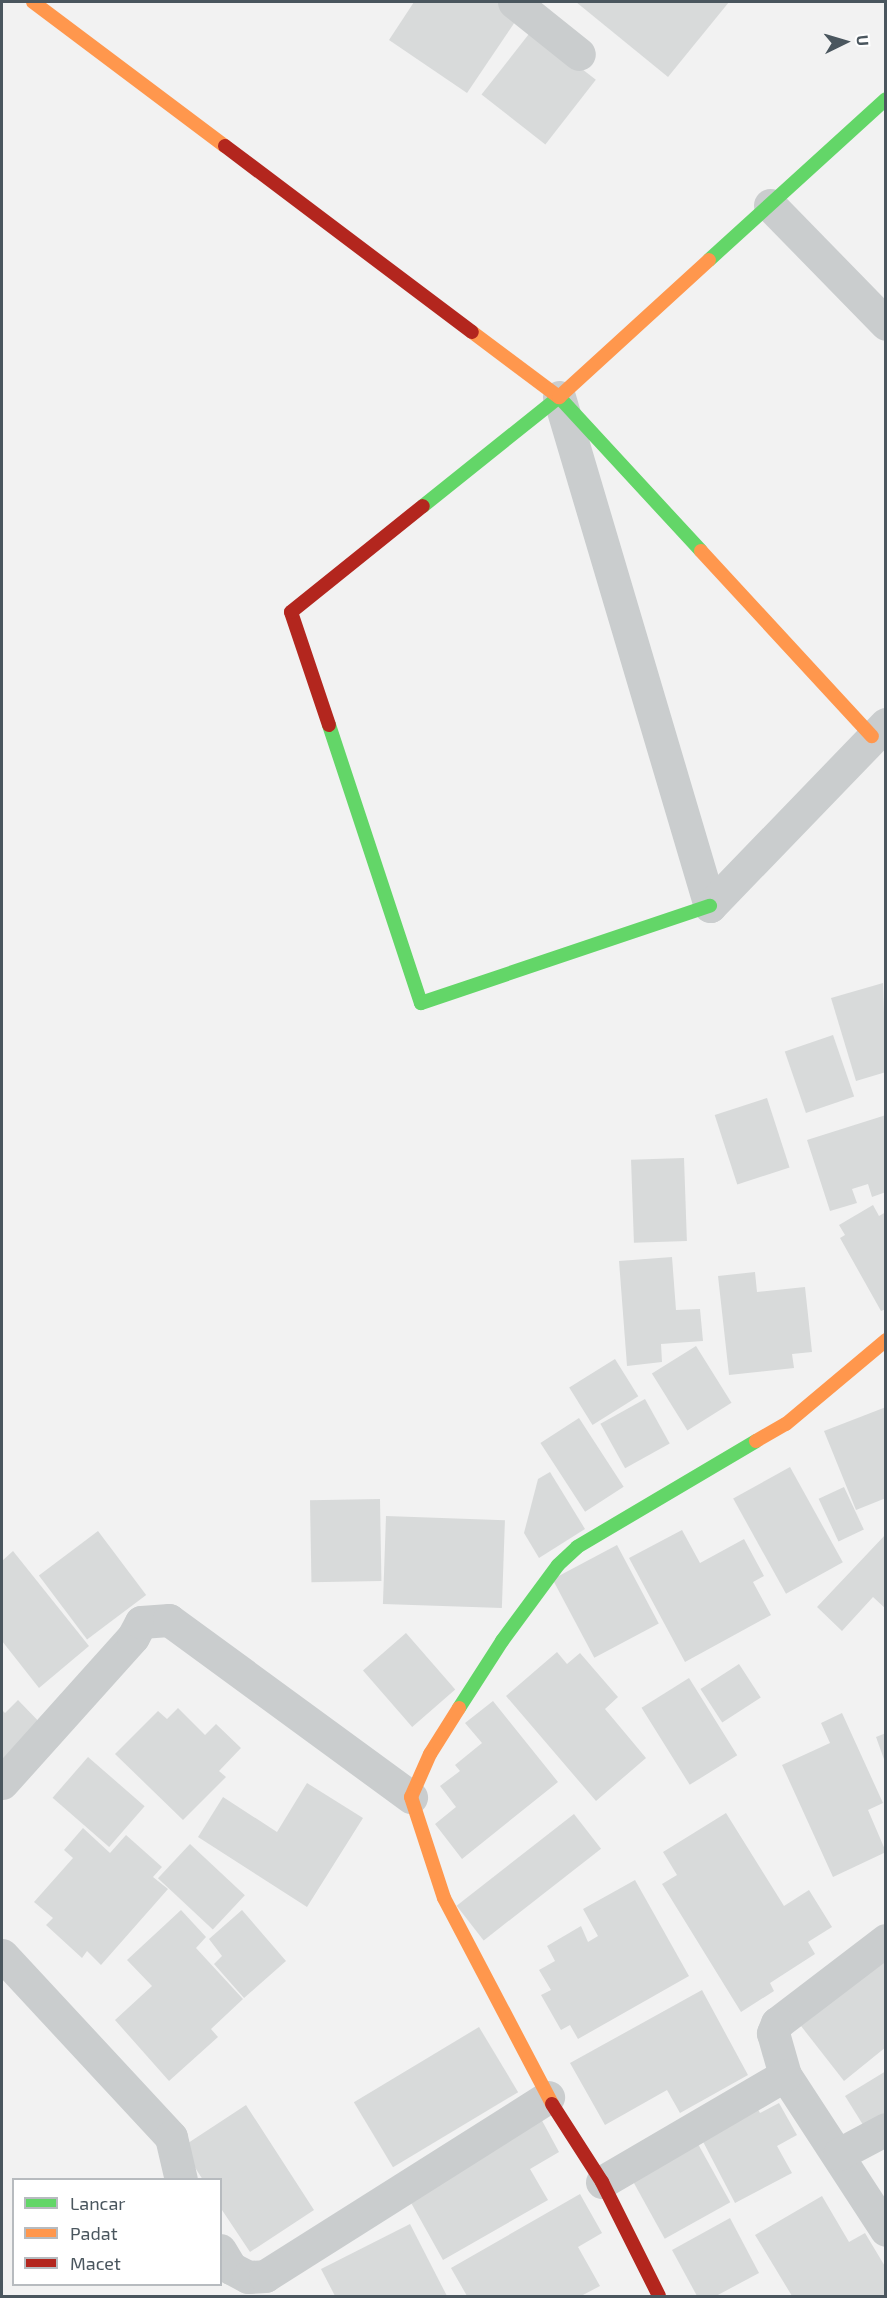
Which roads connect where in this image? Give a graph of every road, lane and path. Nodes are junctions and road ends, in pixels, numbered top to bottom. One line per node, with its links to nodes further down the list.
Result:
1 (33, 2): 7 (street)
2 (514, 2): 3 (street)
3 (579, 54)
4 (885, 99): 5 (street)
5 (770, 205): 6 (street); 7 (street)
6 (885, 324)
7 (559, 397): 8 (street); 9 (street); 9 (street)
8 (879, 730): 9 (street)
9 (710, 906)
10 (885, 1340): 12 (street)
11 (2, 1783): 12 (street)
12 (411, 1797): 16 (street)
13 (885, 1940): 15 (street)
14 (2, 1955): 19 (street)
15 (785, 2076): 18 (street); 20 (street)
16 (548, 2097): 20 (street); 22 (street)
17 (885, 2129): 18 (street)
18 (839, 2154): 21 (street)
19 (181, 2178)
20 (602, 2182): 23 (street)
21 (885, 2230)
22 (222, 2253)
23 (659, 2296)

